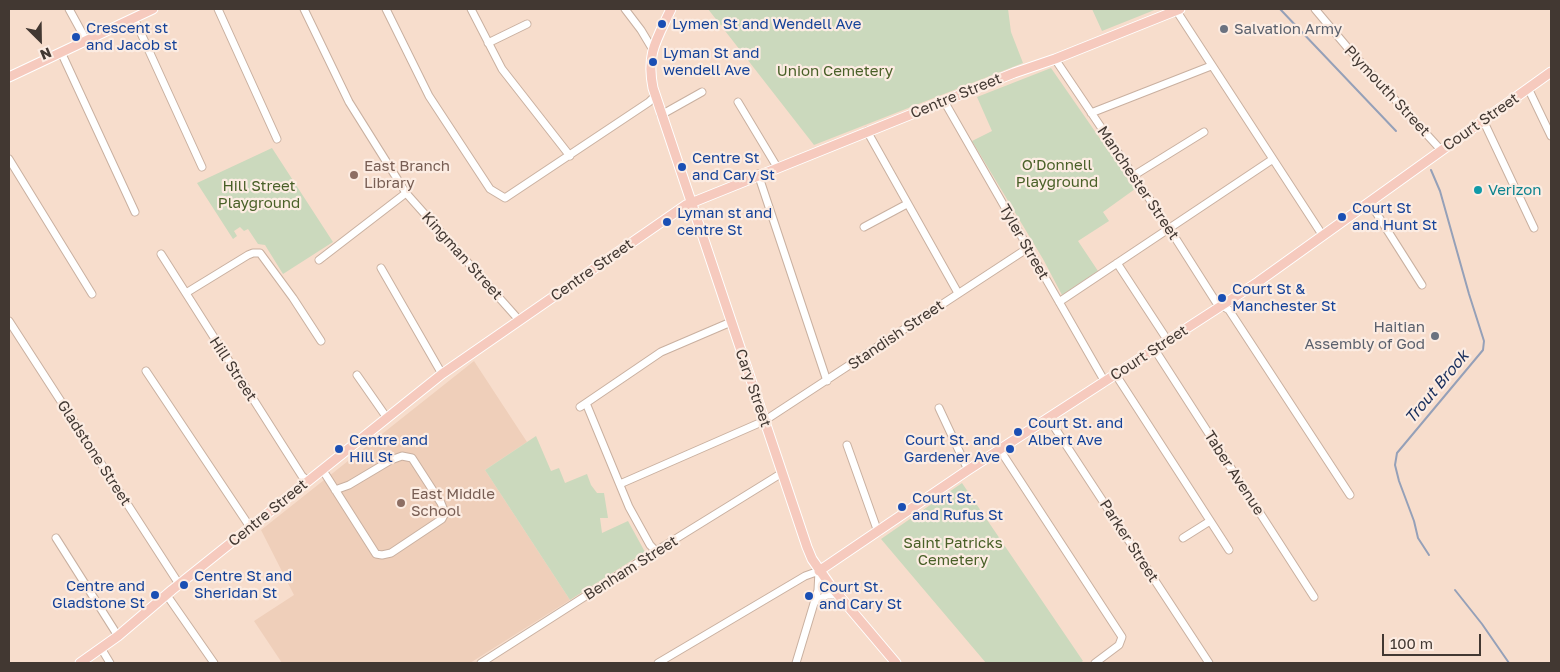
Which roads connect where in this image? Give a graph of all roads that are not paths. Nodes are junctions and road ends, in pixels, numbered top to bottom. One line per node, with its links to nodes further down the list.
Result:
1 (69, 9): 13 (street)
2 (153, 9): 11 (main road)
3 (218, 9): 32 (street)
4 (304, 9): 41 (street, Kingman Street)
5 (386, 9): 34 (street)
6 (471, 9): 14 (street)
7 (625, 9): 15 (street)
8 (671, 9): 15 (main road, Cary Street)
9 (1314, 9): 33 (street, Plymouth Street)
10 (1178, 10): 17 (main road, Centre Street); 18 (street)
11 (134, 18): 13 (main road); 37 (street)
12 (527, 24): 14 (street)
13 (86, 40): 16 (main road)
14 (488, 43): 34 (street)
15 (653, 50): 23 (main road, Cary Street)
16 (61, 52): 20 (main road); 45 (street)
17 (1055, 59): 24 (main road, Centre Street); 26 (street, Manchester Street)
18 (1212, 66): 26 (street); 36 (street)
19 (1551, 72): 21 (main road, Court Street)
20 (9, 77)
21 (1528, 88): 28 (main road, Court Street); 31 (street)
22 (702, 92): 27 (street)
23 (655, 96): 27 (main road, Cary Street); 34 (street)
24 (944, 101): 29 (main road, Centre Street); 50 (street, Tyler Street)
25 (738, 102): 38 (street)
26 (1091, 113): 40 (street, Manchester Street)
27 (661, 115): 42 (main road, Cary Street)
28 (1483, 120): 33 (main road, Court Street); 48 (street)
29 (867, 131): 38 (main road, Centre Street); 44 (street)
30 (1204, 132): 40 (street)
31 (1551, 136)
32 (277, 139)
33 (1441, 150): 43 (main road, Court Street)
34 (570, 156)
35 (9, 159): 57 (street)
36 (1273, 159): 47 (street); 49 (street)
37 (202, 167)
38 (777, 167): 39 (main road, Centre Street)
39 (758, 174): 42 (main road, Centre Street); 71 (street)
40 (1133, 176): 47 (street, Manchester Street)
41 (406, 193): 52 (street); 61 (street, Kingman Street)
42 (691, 202): 61 (main road, Centre Street); 63 (main road, Cary Street)
43 (1370, 203): 49 (main road, Court Street); 55 (street)
44 (907, 204): 46 (street); 56 (street)
45 (135, 212)
46 (864, 227)
47 (1169, 228): 53 (street); 60 (street, Manchester Street)
48 (1534, 228)
49 (1324, 236): 60 (main road, Court Street)
50 (1028, 248): 56 (street, Standish Street); 59 (street, Tyler Street)
51 (161, 254): 58 (street, Hill Street)
52 (318, 260)
53 (1117, 263): 59 (street); 65 (street)
54 (380, 268): 68 (street)
55 (1422, 285)
56 (958, 293): 71 (street, Standish Street)
57 (92, 294)
58 (186, 294): 64 (street); 82 (street, Hill Street)
59 (1059, 302): 72 (street, Tyler Street)
60 (1222, 305): 65 (main road, Court Street); 85 (street, Manchester Street)
61 (519, 320): 68 (main road, Centre Street)
62 (9, 321): 94 (street, Gladstone Street)
63 (731, 322): 76 (main road, Cary Street); 83 (street)
64 (321, 341)
65 (1168, 341): 66 (main road, Court Street)
66 (1155, 350): 70 (main road, Court Street); 97 (street, Taber Avenue)
67 (146, 371): 87 (street)
68 (442, 374): 74 (main road, Centre Street)
69 (357, 375): 74 (street)
70 (1116, 375): 72 (main road, Court Street); 86 (street)
71 (827, 381): 76 (street, Standish Street)
72 (1106, 382): 75 (main road, Court Street)
73 (939, 408): 80 (street)
74 (387, 418): 79 (main road, Centre Street)
75 (1049, 419): 78 (main road, Court Street); 109 (street, Parker Street)
76 (764, 421): 81 (main road, Cary Street); 83 (street, Standish Street)
77 (847, 445): 88 (street)
78 (1000, 450): 80 (main road, Court Street); 108 (street)
79 (322, 470): 82 (main road, Centre Street); 84 (street)
80 (968, 470): 88 (main road, Court Street)
81 (782, 473): 92 (street, Benham Street); 93 (main road, Cary Street)
82 (308, 481): 87 (main road, Centre Street)
83 (620, 484): 92 (street)
84 (335, 490): 84 (street)
85 (1350, 495)
86 (1210, 521): 90 (street); 91 (street)
87 (250, 527): 94 (main road, Centre Street)
88 (878, 532): 93 (main road, Court Street)
89 (56, 538): 99 (street)
90 (1183, 538)
91 (1229, 550)
92 (656, 551): 104 (street, Benham Street)
93 (820, 570): 96 (main road, Cary Street); 98 (street); 105 (street)
94 (179, 584): 95 (main road, Centre Street)
95 (166, 594): 99 (main road, Centre Street); 103 (street)
96 (838, 595): 98 (street); 107 (main road, Cary Street)
97 (1314, 597)
98 (814, 602): 106 (street)
99 (118, 636): 100 (main road, Centre Street)
100 (101, 648): 101 (main road, Centre Street); 102 (street)
101 (80, 663)
102 (110, 663)
103 (214, 663)
104 (481, 663)
105 (658, 663)
106 (796, 663)
107 (896, 663)
108 (1095, 663)
109 (1209, 663)

